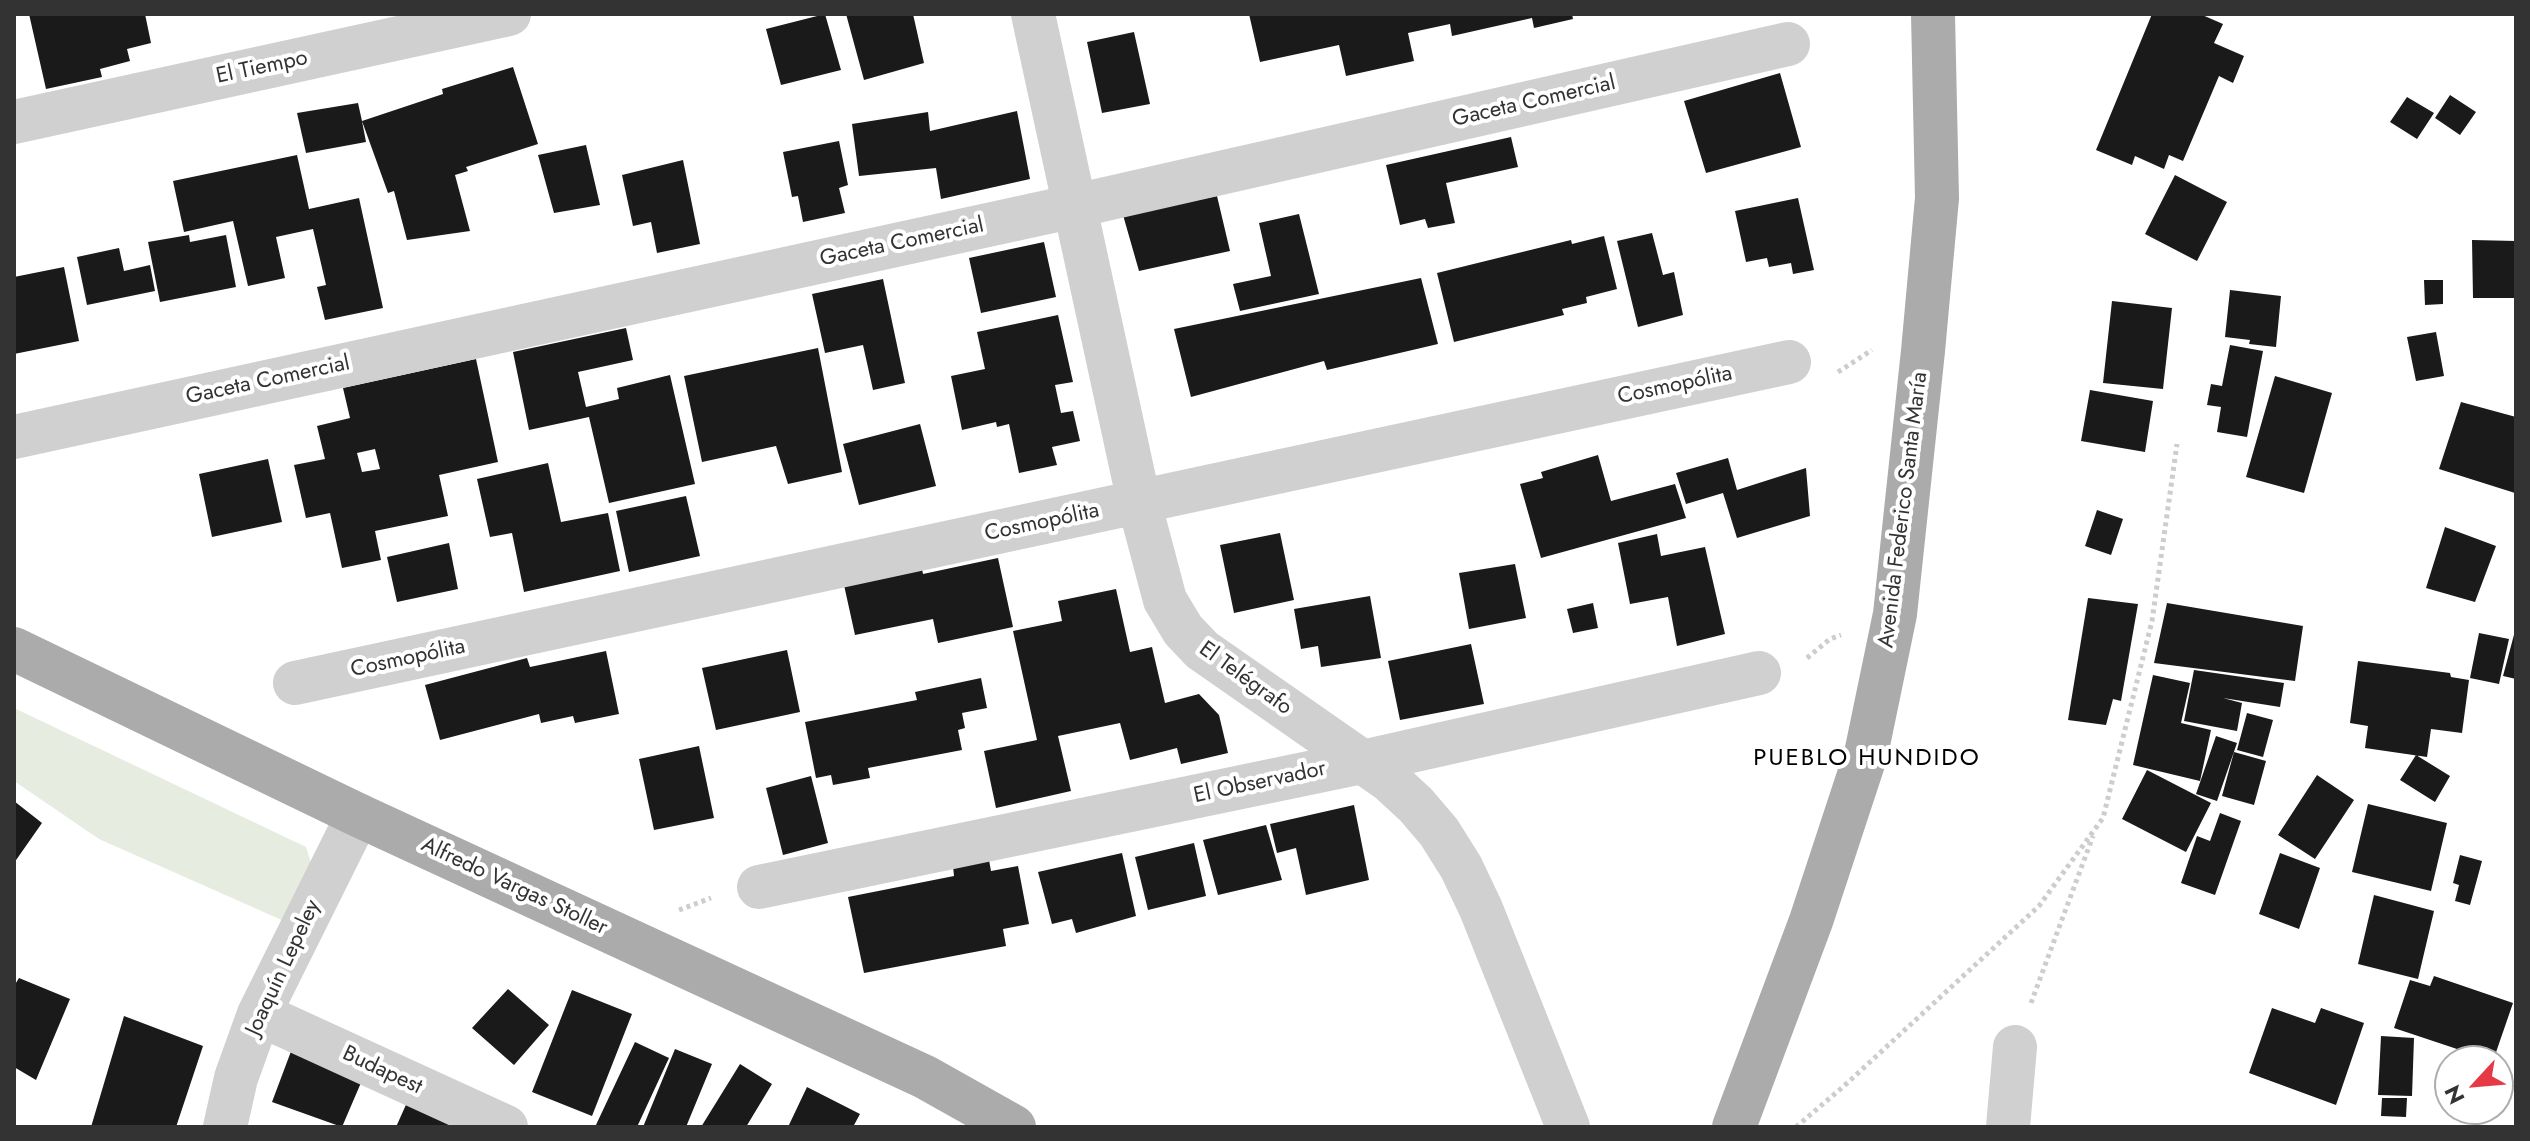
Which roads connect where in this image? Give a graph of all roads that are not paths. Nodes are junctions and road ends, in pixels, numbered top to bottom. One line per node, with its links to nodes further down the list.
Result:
1 (509, 14): 5 (street, El Tiempo)
2 (1033, 14): 6 (street, El Telégrafo)
3 (1933, 14): 22 (main road, Avenida Federico Santa María)
4 (1788, 44): 6 (street, Gaceta Comercial)
5 (14, 122)
6 (1075, 206): 8 (street, Gaceta Comercial); 9 (street, El Telégrafo)
7 (1789, 362): 9 (street, Cosmopólita)
8 (14, 437)
9 (1139, 502): 12 (street, Cosmopólita); 13 (street, El Telégrafo)
10 (14, 649): 14 (main road, Alfredo Vargas Stoller)
11 (1759, 673): 13 (street, El Observador)
12 (295, 683)
13 (1362, 762): 15 (street, El Observador); 21 (street, El Telégrafo)
14 (358, 815): 16 (street, Joaquín Lepeley); 20 (main road, Alfredo Vargas Stoller)
15 (740, 891)
16 (259, 1014): 18 (street, Joaquín Lepeley); 19 (street, Budapest)
17 (2015, 1047): 23 (street)
18 (225, 1127)
19 (506, 1127)
20 (1014, 1127)
21 (1568, 1127)
22 (1734, 1127)
23 (2008, 1127)

